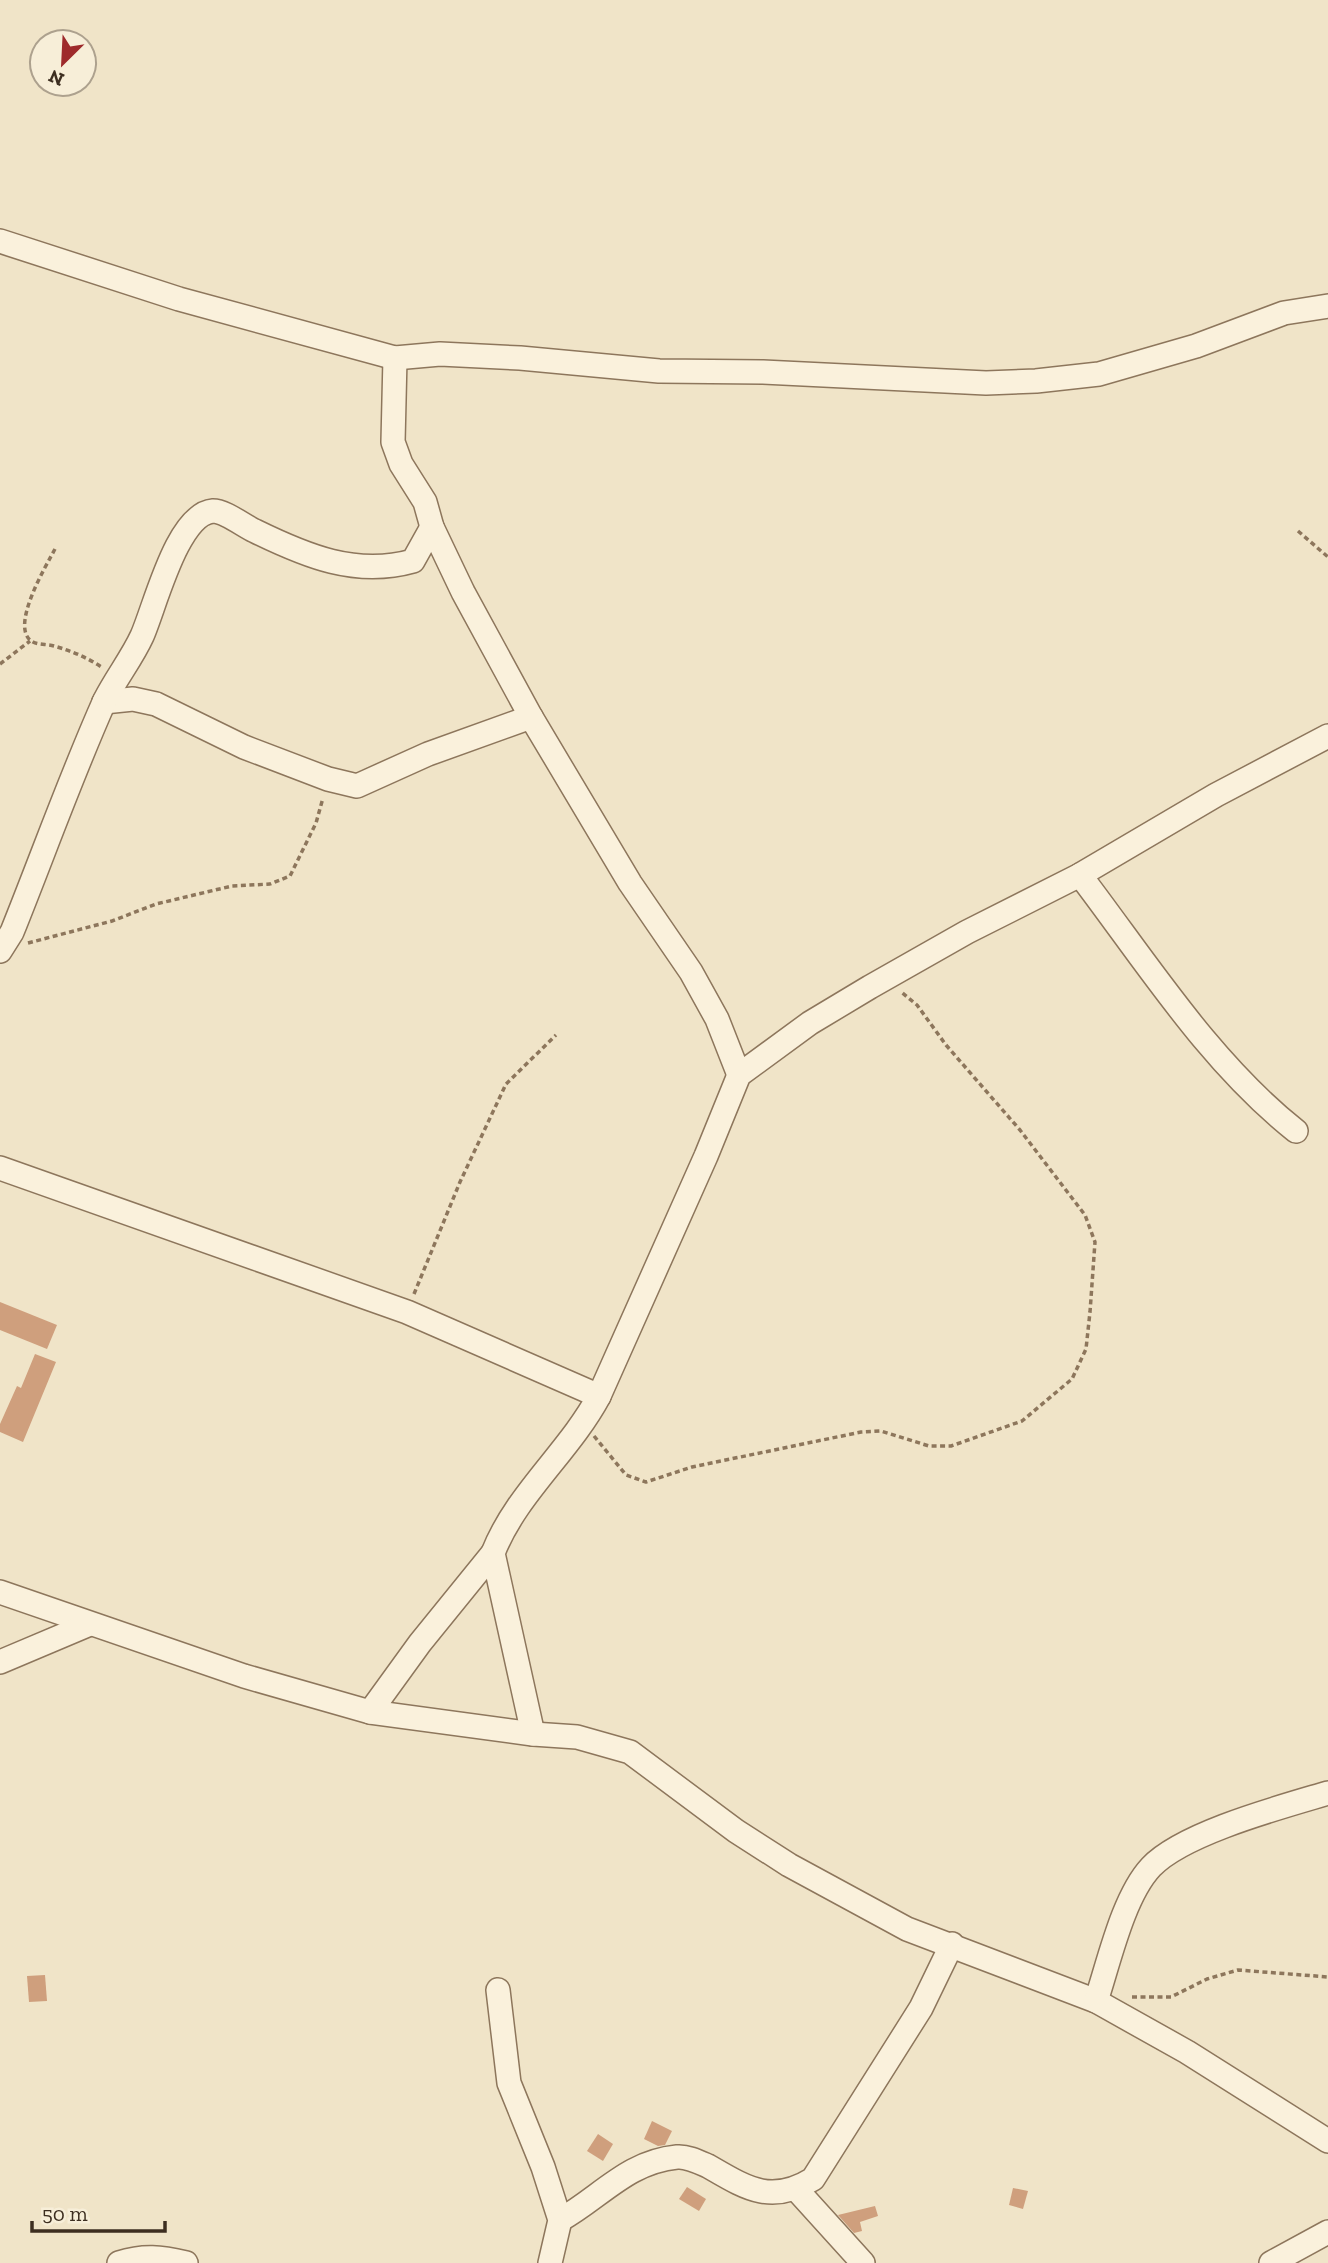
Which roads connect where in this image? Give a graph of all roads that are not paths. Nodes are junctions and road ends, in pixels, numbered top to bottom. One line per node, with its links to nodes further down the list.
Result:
1 (0, 242): 3 (street)
2 (1328, 306): 3 (street)
3 (396, 358): 4 (street)
4 (432, 527): 5 (street); 6 (street)
5 (104, 702): 6 (street); 9 (street)
6 (531, 716): 10 (street)
7 (1328, 736): 8 (street)
8 (1080, 875): 10 (street); 11 (street)
9 (3, 949)
10 (738, 1075): 13 (street)
11 (1296, 1130)
12 (0, 1168): 13 (street)
13 (599, 1396): 14 (street)
14 (493, 1553): 18 (street); 19 (street)
15 (0, 1592): 16 (street)
16 (90, 1624): 17 (street); 18 (street)
17 (0, 1662)
18 (370, 1712): 19 (street)
19 (533, 1734): 21 (street)
20 (1328, 1793): 23 (street)
21 (951, 1944): 23 (street); 25 (street)
22 (498, 1990): 26 (street)
23 (1102, 2005): 24 (street)
24 (1328, 2141)
25 (796, 2189): 26 (street); 31 (street)
26 (560, 2220): 30 (street)
27 (1328, 2232): 32 (street)
28 (119, 2263): 29 (street)
29 (186, 2263)
30 (550, 2263)
31 (863, 2263)
32 (1271, 2263)

